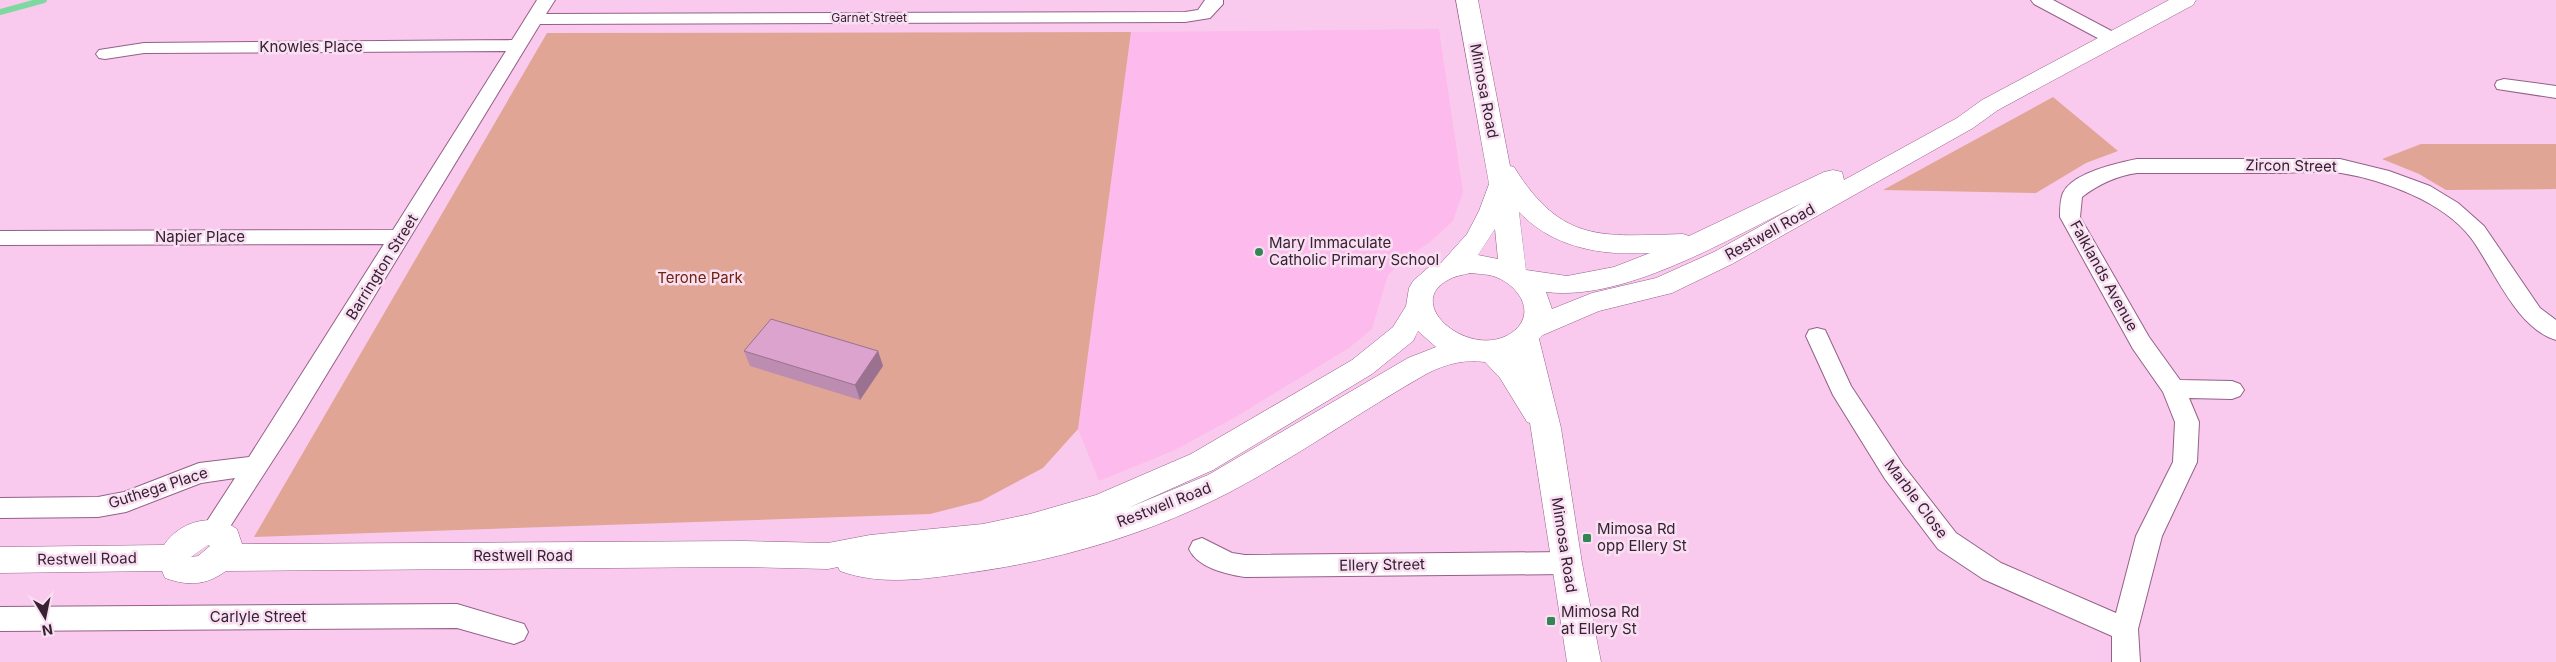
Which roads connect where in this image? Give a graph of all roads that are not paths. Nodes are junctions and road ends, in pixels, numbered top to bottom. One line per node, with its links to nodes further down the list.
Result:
1 (546, 0): 6 (street, Barrington Street)
2 (1466, 0): 13 (main road, Mimosa Road)
3 (2040, 0): 7 (street)
4 (2185, 0): 7 (main road, Restwell Road)
5 (1209, 7): 6 (street, Garnet Street)
6 (534, 19): 8 (street, Barrington Street)
7 (2113, 39): 12 (main road, Restwell Road)
8 (518, 45): 9 (street, Knowles Place); 16 (street, Barrington Street)
9 (105, 54)
10 (2504, 85): 11 (street)
11 (2556, 92)
12 (1990, 105): 18 (main road, Restwell Road); 23 (main road, Restwell Road)
13 (1495, 154): 15 (main road, Mimosa Road); 18 (main road)
14 (2137, 166): 22 (street, Zircon Street); 26 (street, Falklands Avenue)
15 (1501, 182): 19 (main road, Mimosa Road); 20 (main road, Mimosa Road)
16 (401, 237): 17 (street, Napier Place); 29 (street, Barrington Street)
17 (0, 238)
18 (1696, 243): 20 (main road, Restwell Road)
19 (1452, 267): 20 (main road); 21 (main road)
20 (1517, 276): 23 (main road)
21 (1418, 308): 25 (main road); 33 (main road, Restwell Road)
22 (2556, 332)
23 (1530, 333): 25 (main road); 28 (main road, Mimosa Road)
24 (1817, 336): 37 (street, Marble Close)
25 (1481, 350): 28 (main road, Mimosa Road); 33 (main road, Restwell Road)
26 (2173, 389): 27 (street); 37 (street, Falklands Avenue)
27 (2232, 390)
28 (1546, 428): 35 (main road, Mimosa Road)
29 (256, 466): 30 (street, Guthega Place); 31 (street, Barrington Street)
30 (0, 508)
31 (216, 545): 33 (main road, Restwell Road); 34 (main road, Restwell Road)
32 (1202, 549): 35 (street, Ellery Street)
33 (828, 556)
34 (0, 560)
35 (1566, 563): 39 (main road, Mimosa Road)
36 (0, 619): 38 (street, Carlyle Street)
37 (2125, 629): 40 (street, Falklands Avenue)
38 (514, 632)
39 (1584, 662)
40 (2126, 662)

